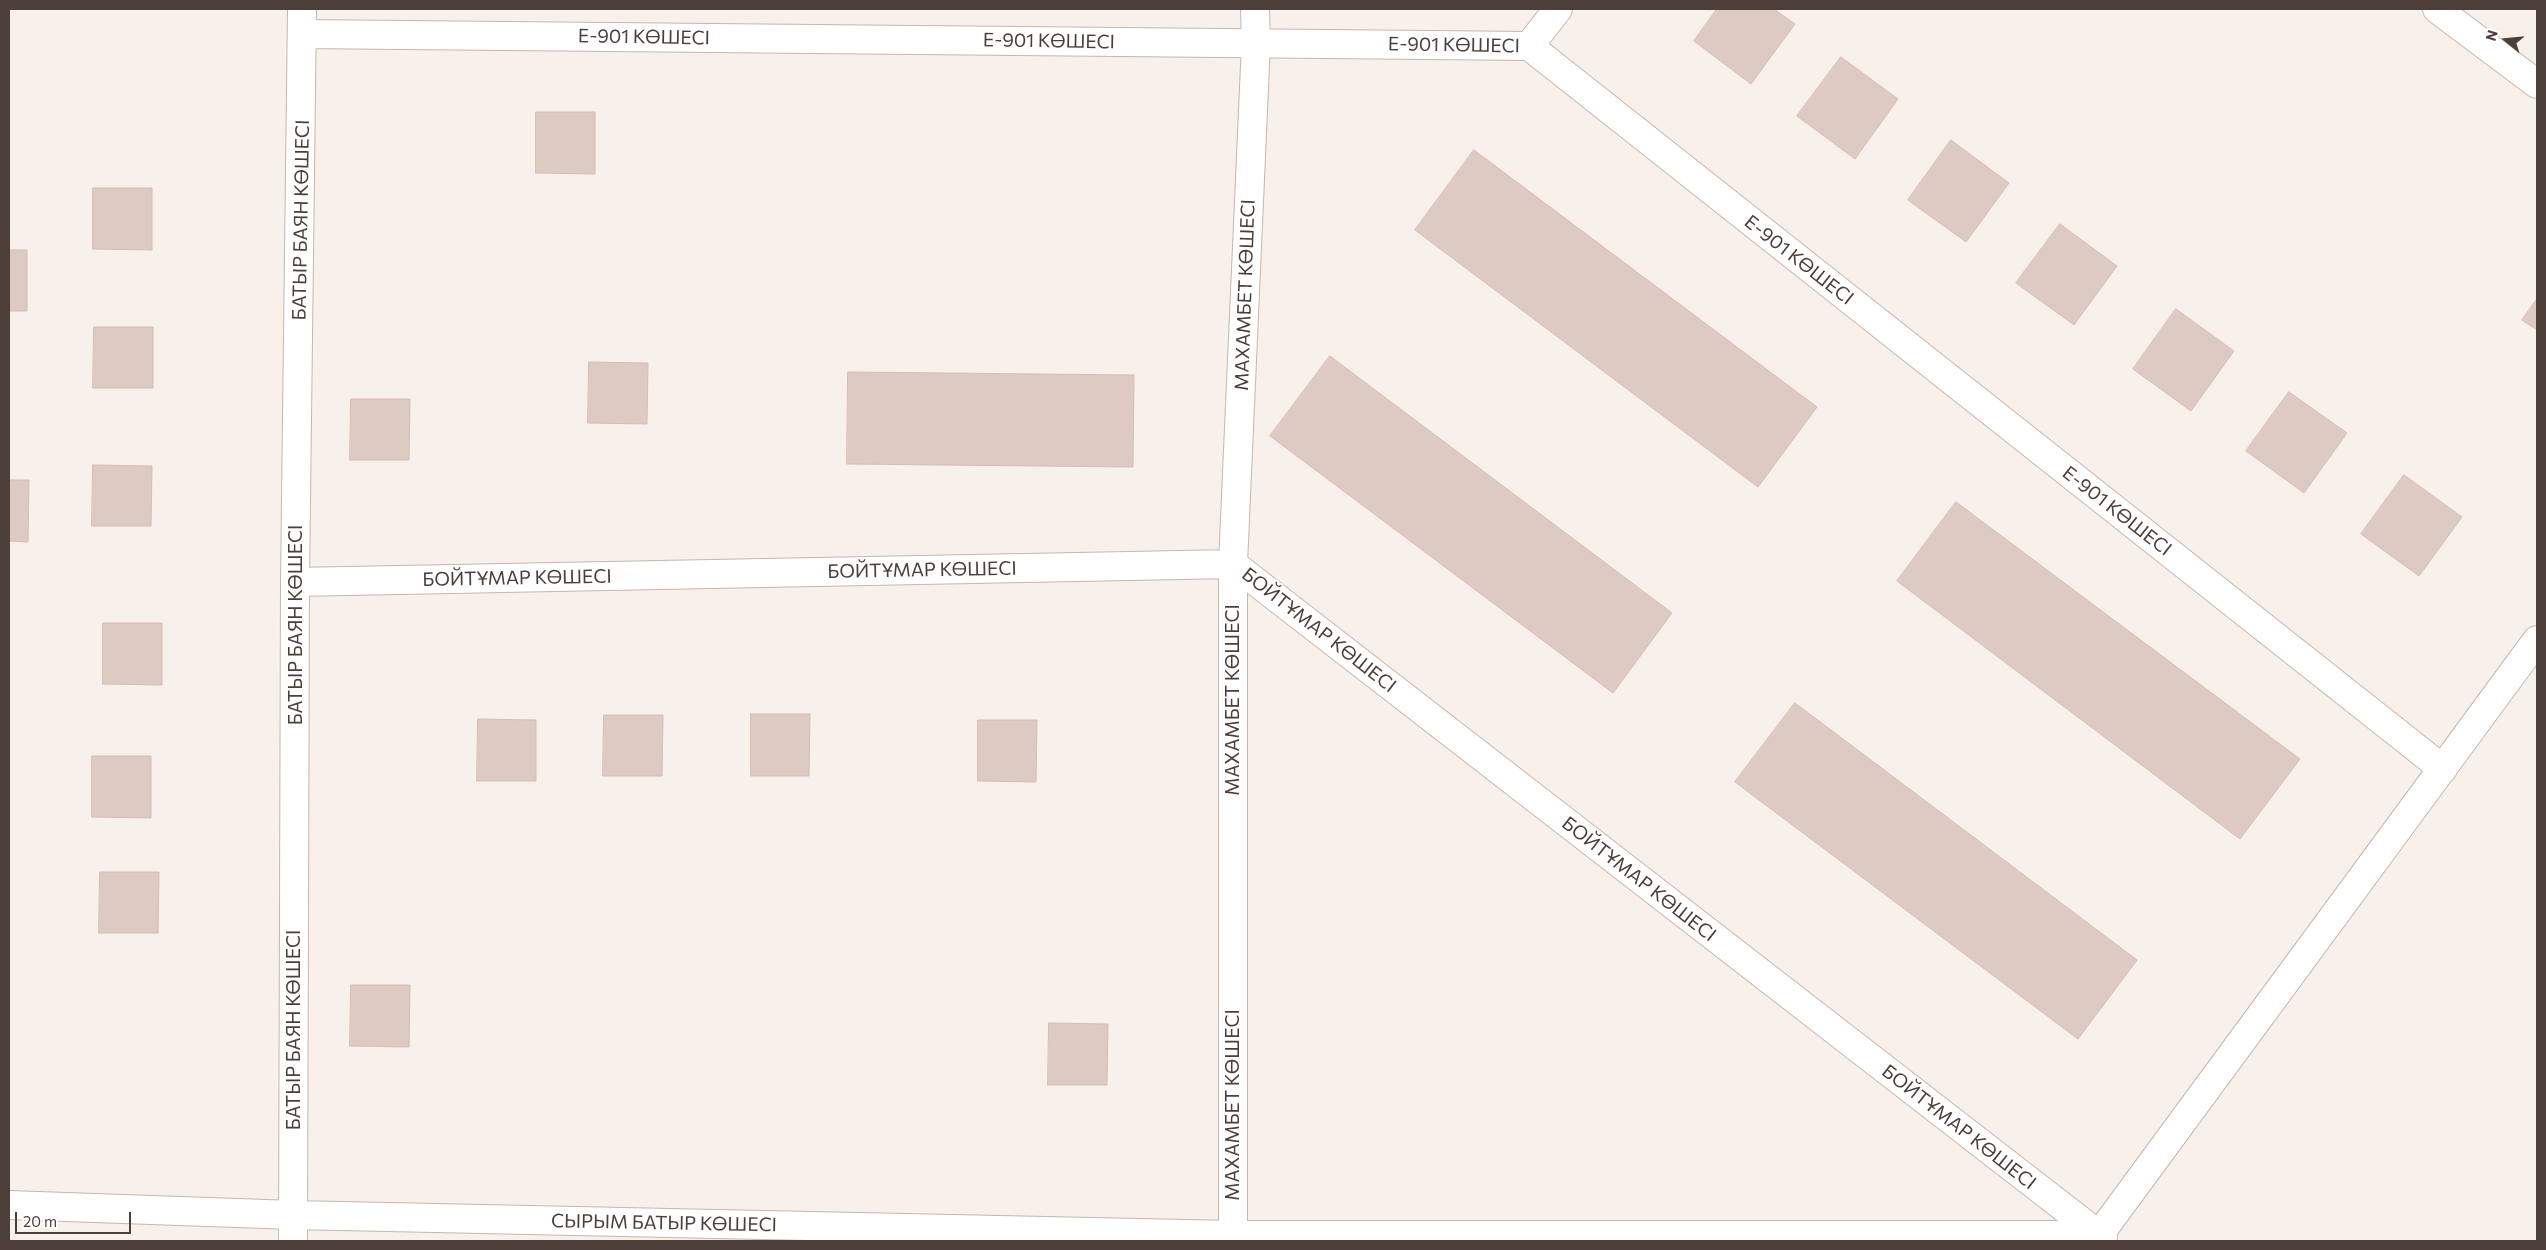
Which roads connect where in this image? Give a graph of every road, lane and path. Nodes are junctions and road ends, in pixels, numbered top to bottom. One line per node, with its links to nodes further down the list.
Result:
1 (1255, 9): 5 (street, МАХАМБЕТ КӨШЕСІ)
2 (1558, 9): 6 (street)
3 (2437, 9): 7 (street)
4 (303, 21): 5 (street, Е-901 КӨШЕСІ); 9 (street, БАТЫР БАЯН КӨШЕСІ)
5 (1256, 43): 6 (street, Е-901 КӨШЕСІ); 8 (street, МАХАМБЕТ КӨШЕСІ)
6 (1529, 46): 11 (street, Е-901 КӨШЕСІ)
7 (2537, 84)
8 (1234, 564): 9 (street, БОЙТҰМАР КӨШЕСІ); 14 (street, МАХАМБЕТ КӨШЕСІ); 15 (street, БОЙТҰМАР КӨШЕСІ)
9 (295, 582): 13 (street, БАТЫР БАЯН КӨШЕСІ)
10 (2537, 640): 11 (street)
11 (2443, 769): 15 (street)
12 (9, 1205): 13 (street, СЫРЫМ БАТЫР КӨШЕСІ)
13 (294, 1228): 14 (street, СЫРЫМ БАТЫР КӨШЕСІ)
14 (1232, 1238): 15 (street, СЫРЫМ БАТЫР КӨШЕСІ)
15 (2103, 1238)

